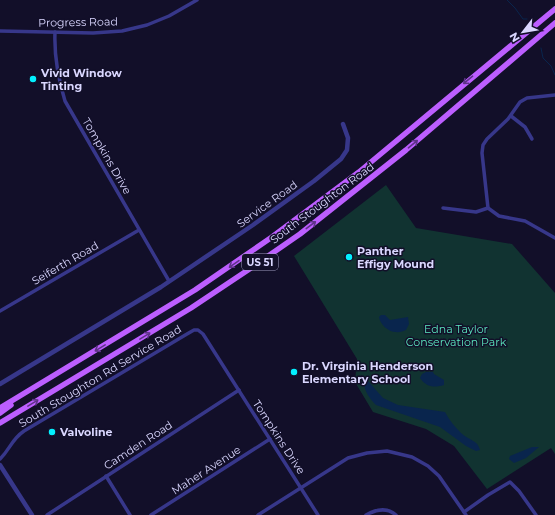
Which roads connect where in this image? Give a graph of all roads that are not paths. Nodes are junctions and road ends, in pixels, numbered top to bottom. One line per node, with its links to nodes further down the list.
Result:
1 (197, 0): 5 (street, Progress Road)
2 (555, 8): 18 (main road, South Stoughton Road / US 51, one-way to 18)
3 (555, 23): 22 (main road, South Stoughton Road / US 51, one-way to 3)
4 (0, 31): 5 (street, Progress Road)
5 (55, 32): 12 (street, Tompkins Drive)
6 (555, 95): 7 (street)
7 (511, 116): 9 (street); 11 (street)
8 (343, 124): 14 (street, Service Road)
9 (532, 139)
10 (443, 208): 11 (street)
11 (488, 208): 13 (street)
12 (139, 230): 14 (street, Tompkins Drive); 15 (street, Seiferth Road)
13 (555, 238)
14 (169, 281): 17 (street)
15 (0, 311)
16 (197, 330): 19 (street, Tompkins Drive); 24 (street, South Stoughton Rd Service Road)
17 (0, 384)
18 (34, 388): 20 (main road, South Stoughton Road / US 51); 21 (main road)
19 (239, 390): 23 (street, Tompkins Drive); 26 (street, Camden Road)
20 (0, 408)
21 (0, 413)
22 (0, 423)
23 (270, 439): 27 (street, Tompkins Drive); 32 (street, Maher Avenue)
24 (0, 459)
25 (0, 464): 29 (street)
26 (106, 476): 30 (street, Camden Road); 31 (street)
27 (301, 487): 28 (street); 33 (street); 34 (street, Tompkins Drive)
28 (464, 513): 37 (street)
29 (32, 515)
30 (47, 515)
31 (130, 515)
32 (151, 515)
33 (258, 515)
34 (318, 515)
35 (366, 515): 36 (street)
36 (396, 515)
37 (536, 515)

